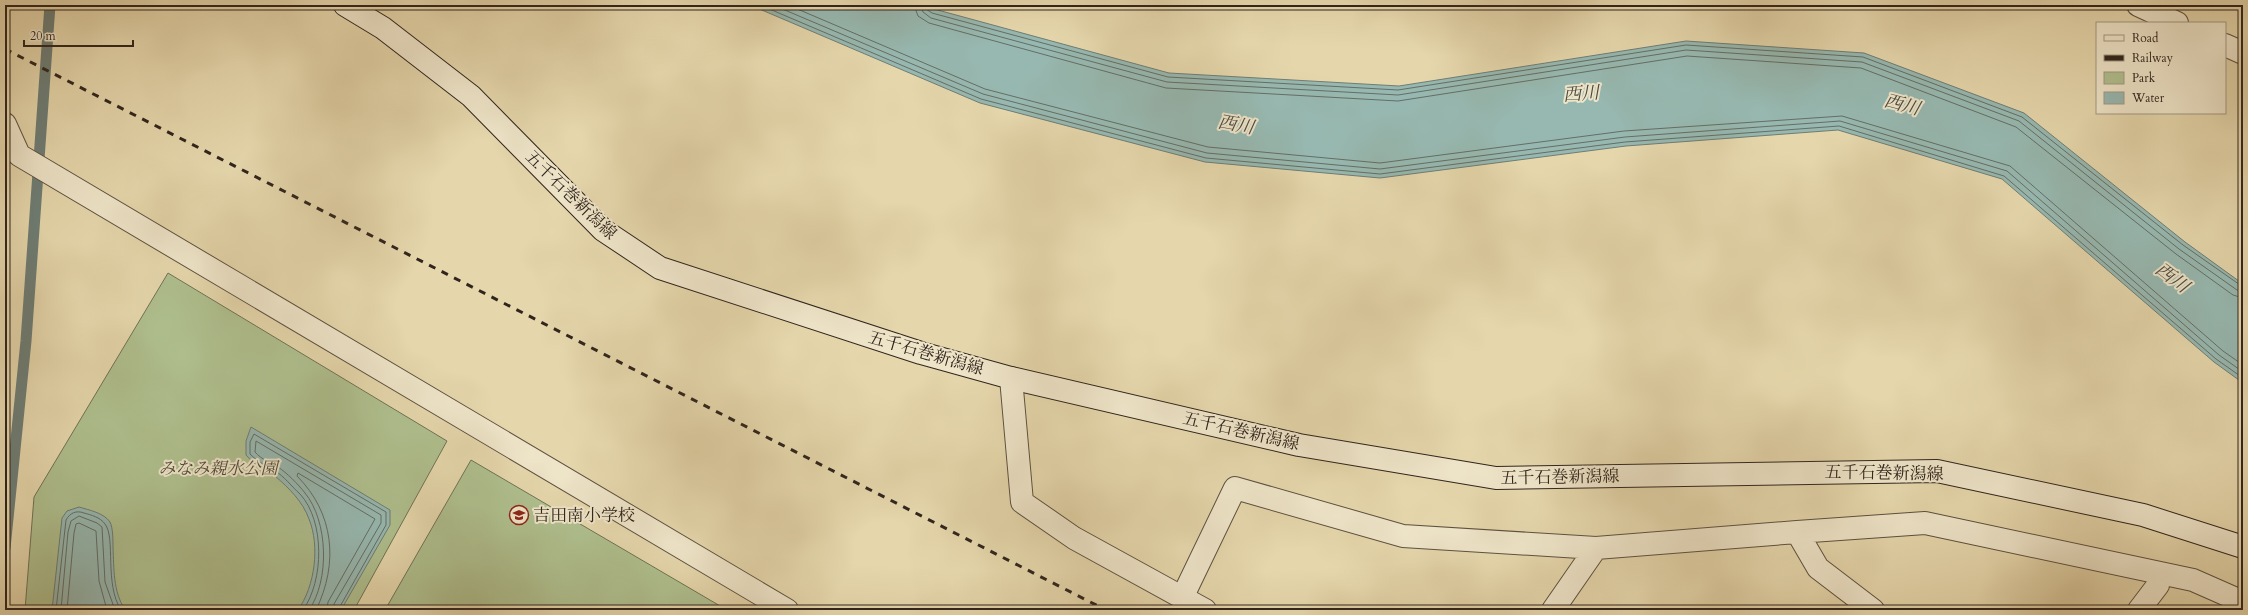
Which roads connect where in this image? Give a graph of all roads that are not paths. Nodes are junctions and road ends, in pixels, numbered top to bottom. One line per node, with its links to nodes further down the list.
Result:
1 (345, 5): 7 (street, 五千石巻新潟線)
2 (2138, 5): 3 (street)
3 (2175, 22)
4 (2226, 46): 5 (street)
5 (2243, 54)
6 (5, 124): 15 (street)
7 (1011, 378): 9 (street, 五千石巻新潟線); 12 (street)
8 (1797, 532): 10 (street); 13 (street); 14 (street)
9 (2243, 547)
10 (1596, 548): 12 (street); 17 (street)
11 (2158, 585): 18 (street)
12 (1182, 598): 16 (street)
13 (2243, 602)
14 (1863, 607)
15 (787, 610)
16 (1205, 610)
17 (1553, 610)
18 (2138, 610)

